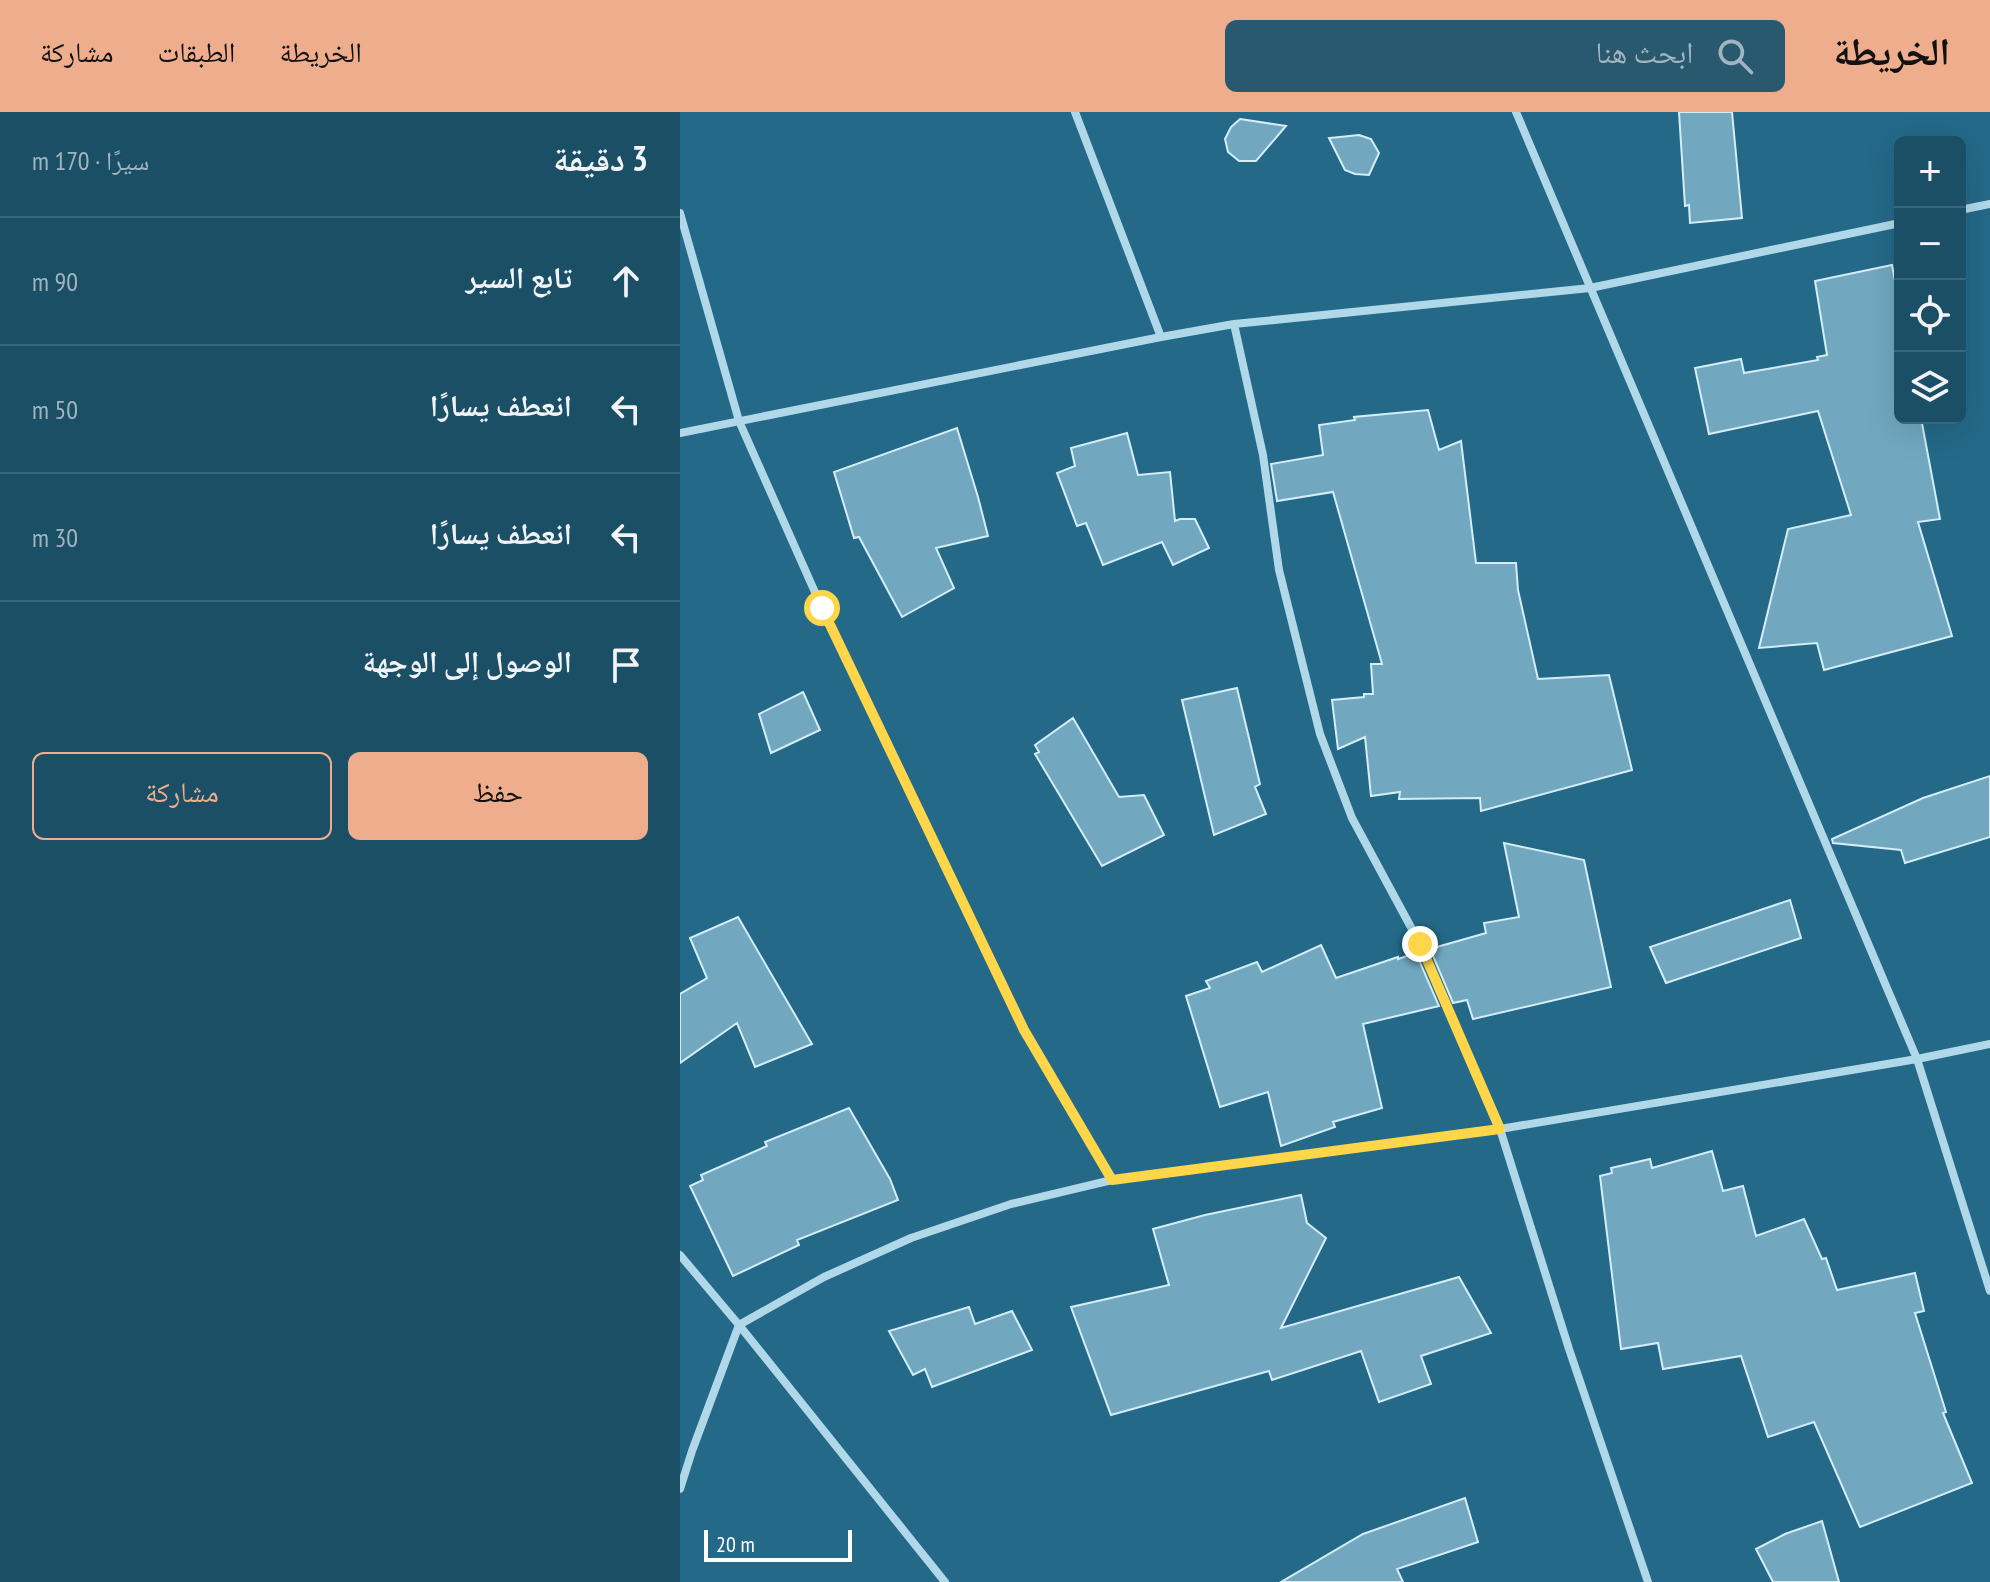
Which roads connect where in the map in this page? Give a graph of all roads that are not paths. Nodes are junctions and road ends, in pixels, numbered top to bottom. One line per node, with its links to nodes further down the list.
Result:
1 (1075, 112): 9 (street)
2 (1516, 112): 7 (street)
3 (1990, 204): 4 (street)
4 (1966, 209)
5 (680, 213): 10 (street)
6 (1894, 224): 7 (street)
7 (1590, 288): 8 (street); 13 (street)
8 (1234, 324): 9 (street); 14 (street)
9 (1161, 337): 10 (street)
10 (739, 421): 11 (street); 15 (street)
11 (680, 433)
12 (1990, 1044): 13 (street)
13 (1917, 1059): 14 (street); 17 (street)
14 (1500, 1129): 15 (street); 21 (street)
15 (1112, 1180): 18 (street)
16 (680, 1255): 18 (street)
17 (1990, 1291)
18 (739, 1325): 19 (street); 20 (street)
19 (680, 1489)
20 (945, 1582)
21 (1648, 1582)

